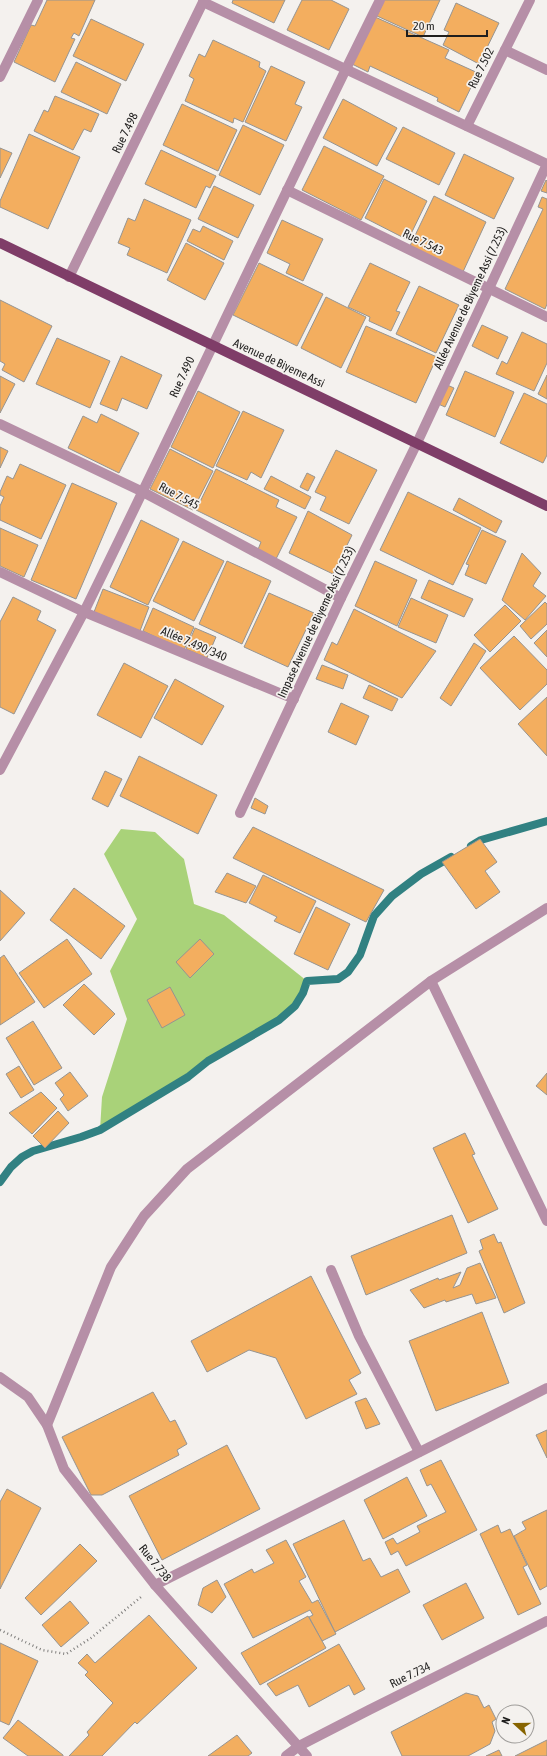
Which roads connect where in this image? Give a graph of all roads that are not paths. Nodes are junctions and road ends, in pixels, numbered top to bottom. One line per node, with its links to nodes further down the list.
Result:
1 (38, 0): 8 (street)
2 (380, 0): 6 (street, Rue 7.490)
3 (530, 0): 5 (street, Rue 7.502)
4 (203, 1): 6 (street); 13 (street, Rue 7.498)
5 (505, 50): 7 (street); 9 (street, Rue 7.502)
6 (345, 69): 9 (street); 11 (street, Rue 7.490)
7 (547, 70)
8 (1, 72)
9 (467, 126): 10 (street)
10 (547, 164): 14 (street, Allée Avenue de Biyeme Assi (7.253))
11 (287, 190): 14 (street, Rue 7.543); 16 (street, Rue 7.490)
12 (0, 244): 13 (main road, Avenue de Biyeme Assi)
13 (69, 277): 16 (main road, Avenue de Biyeme Assi)
14 (488, 288): 15 (street, Rue 7.543); 18 (street, Allée Avenue de Biyeme Assi (7.253))
15 (547, 317)
16 (211, 346): 18 (main road, Avenue de Biyeme Assi); 19 (street, Rue 7.490)
17 (0, 424): 19 (street, Rue 7.545)
18 (417, 443): 20 (main road, Avenue de Biyeme Assi); 22 (street, Impase Avenue de Biyeme Assi (7.253))
19 (143, 492): 22 (street, Rue 7.545); 23 (street, Rue 7.490)
20 (547, 506)
21 (0, 572): 23 (street)
22 (341, 598): 24 (street, Impase Avenue de Biyeme Assi (7.253))
23 (84, 612): 24 (street, Allée 7.490/340); 25 (street, Rue 7.490)
24 (294, 699): 26 (street, Impase Avenue de Biyeme Assi (7.253))
25 (0, 770)
26 (240, 813)
27 (547, 908): 28 (street)
28 (431, 981): 29 (street); 33 (street)
29 (547, 1221)
30 (331, 1270): 34 (street)
31 (0, 1377): 33 (street, Rue 7.738)
32 (547, 1388): 34 (street)
33 (47, 1425): 35 (street, Rue 7.738)
34 (419, 1452): 35 (street)
35 (155, 1585): 37 (street, Rue 7.738)
36 (547, 1621): 37 (street, Rue 7.734)
37 (299, 1746): 38 (street, Rue 7.734); 39 (street, Rue 7.738)
38 (286, 1756)
39 (307, 1756)

